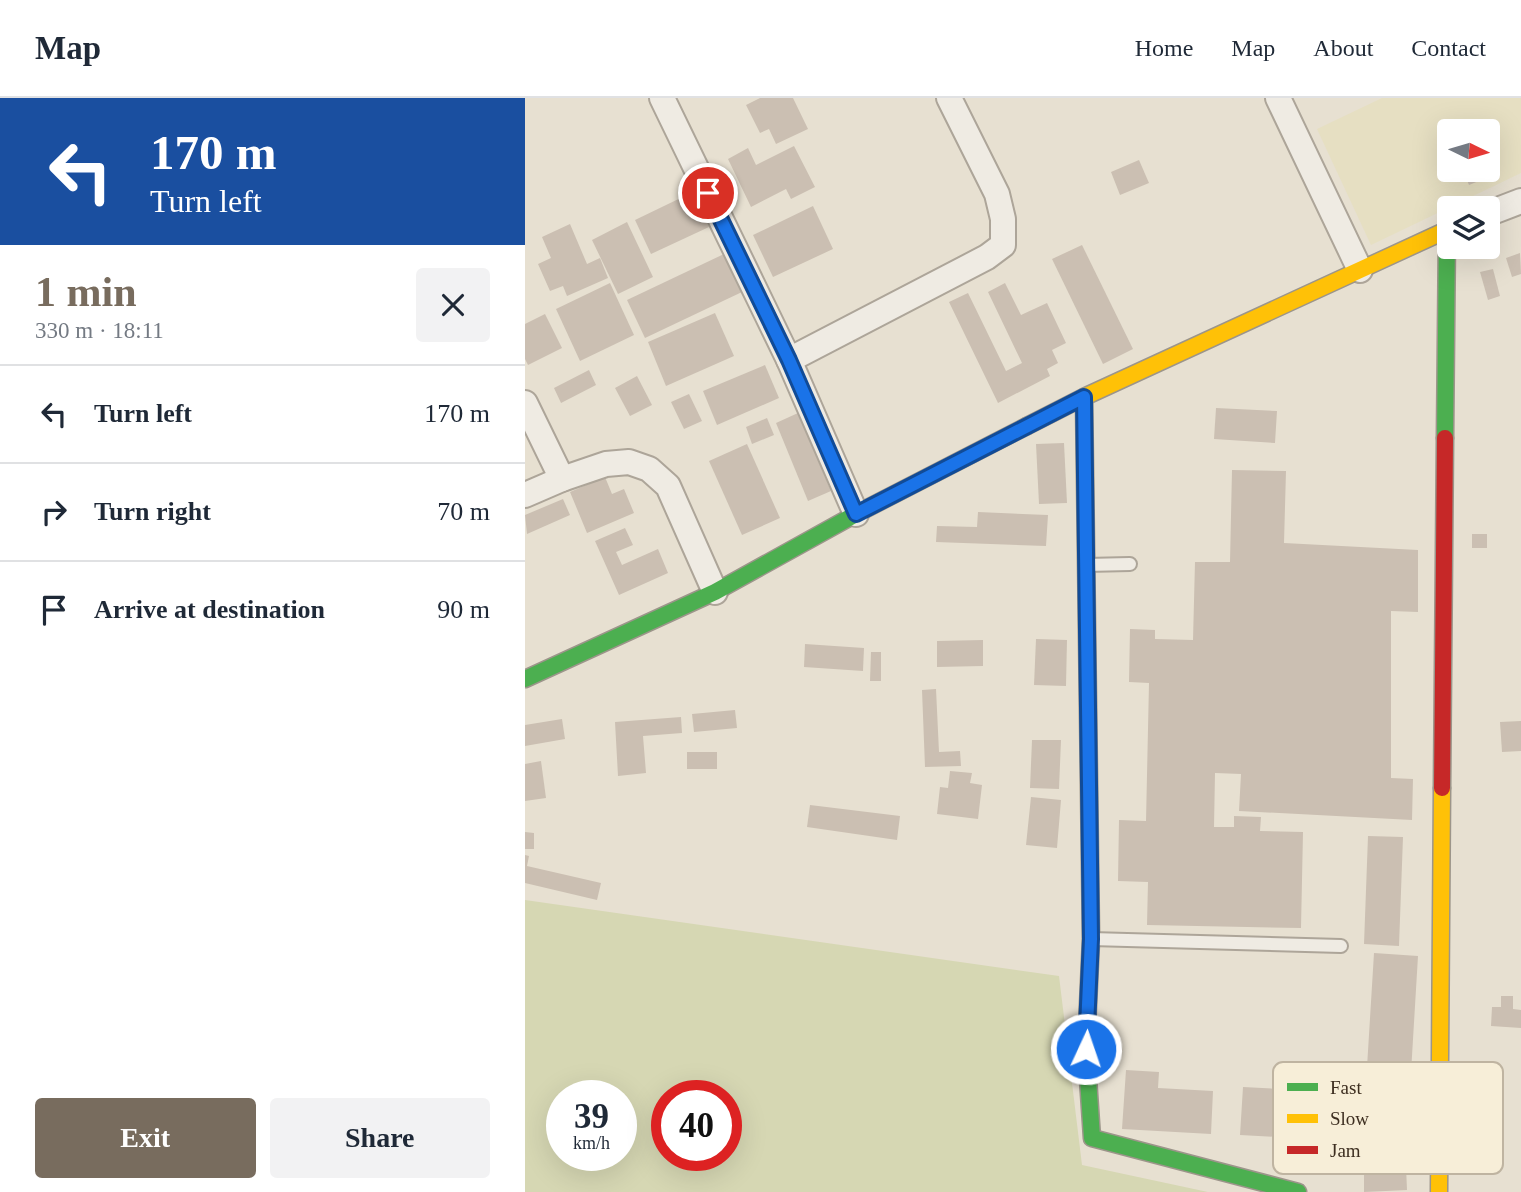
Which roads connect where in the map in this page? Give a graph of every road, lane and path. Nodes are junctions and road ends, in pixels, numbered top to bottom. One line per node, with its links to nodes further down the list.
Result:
1 (662, 98): 9 (street)
2 (949, 98): 9 (street)
3 (1278, 98): 8 (street)
4 (1521, 201): 5 (street)
5 (1500, 209)
6 (1437, 235): 8 (street)
7 (1448, 259): 21 (street)
8 (1360, 270): 10 (street)
9 (789, 360): 14 (street)
10 (1084, 397): 14 (street); 16 (street)
11 (525, 403): 12 (street)
12 (562, 479): 13 (street); 17 (street)
13 (525, 495)
14 (856, 514): 17 (street)
15 (1131, 564): 16 (lane)
16 (1086, 565): 19 (street)
17 (715, 592): 18 (street)
18 (525, 679)
19 (1091, 939): 20 (lane); 23 (street)
20 (1341, 946)
21 (1440, 1062)
22 (1439, 1174): 24 (street)
23 (1298, 1192)
24 (1439, 1192)

